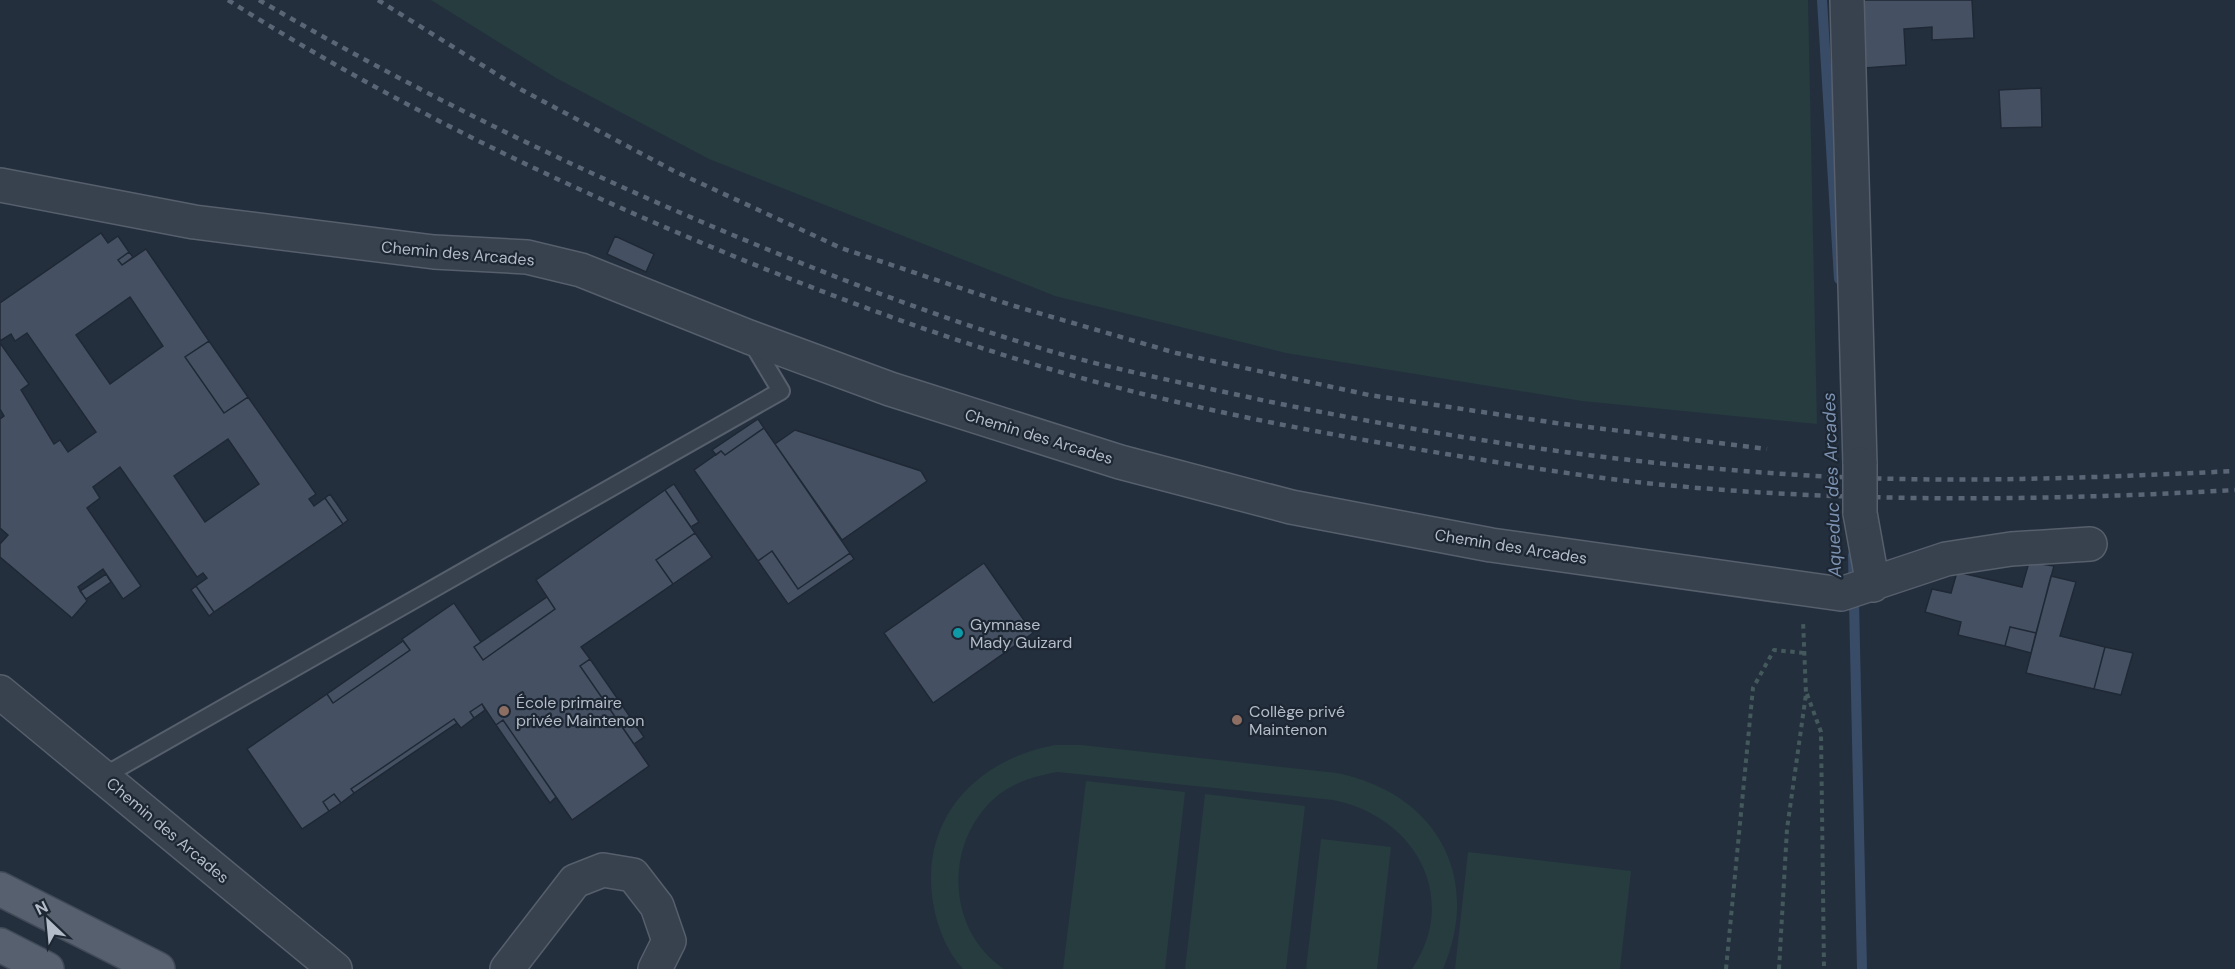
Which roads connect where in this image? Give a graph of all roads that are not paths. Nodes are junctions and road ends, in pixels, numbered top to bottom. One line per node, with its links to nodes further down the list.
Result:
1 (1847, 0): 5 (street, bridge)
2 (0, 185): 3 (street, Chemin des Arcades)
3 (749, 337): 5 (street, Chemin des Arcades); 7 (lane)
4 (2090, 543): 5 (street, Chemin des Arcades)
5 (1873, 585)
6 (0, 692): 7 (street, Chemin des Arcades)
7 (104, 776): 12 (street, Chemin des Arcades)
8 (0, 889): 11 (main road)
9 (0, 945): 10 (main road)
10 (47, 969)
11 (158, 969)
12 (335, 969)
13 (507, 969): 14 (street)
14 (655, 969)

